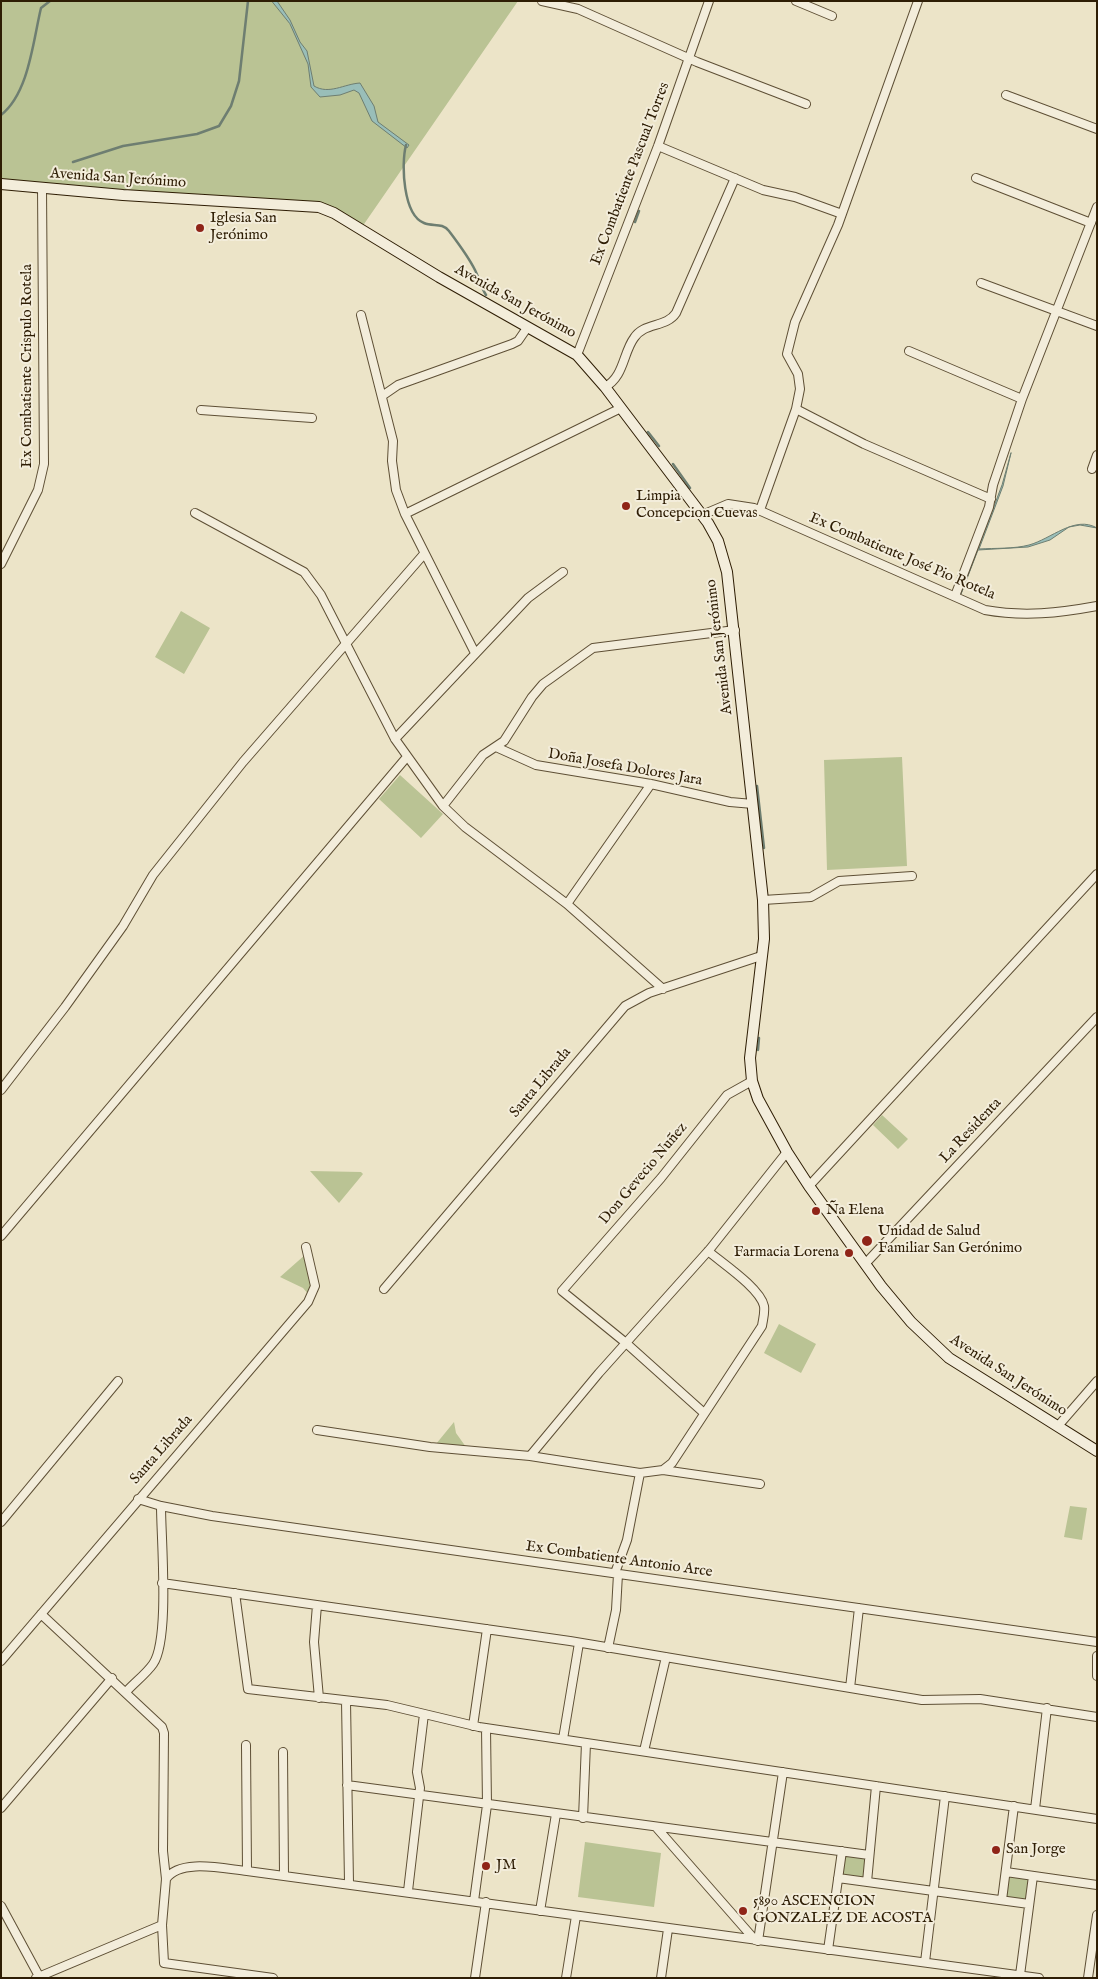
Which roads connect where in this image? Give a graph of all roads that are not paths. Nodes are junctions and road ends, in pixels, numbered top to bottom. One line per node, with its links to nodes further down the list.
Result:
1 (542, 1): 6 (street)
2 (710, 1): 6 (street, Ex Combatiente Pascual Torres)
3 (796, 1): 5 (street)
4 (918, 1): 16 (street)
5 (832, 16)
6 (689, 58): 8 (street); 10 (street, Ex Combatiente Pascual Torres)
7 (1006, 95): 9 (street)
8 (806, 104)
9 (1097, 129)
10 (658, 146): 11 (street); 24 (street, Ex Combatiente Pascual Torres)
11 (735, 178): 16 (street); 25 (street)
12 (976, 178): 17 (street)
13 (1, 184): 14 (street, Avenida San Jerónimo)
14 (42, 188): 22 (street, Avenida San Jerónimo); 40 (street, Ex Combatiente Crispulo Rotela)
15 (1097, 207): 17 (street)
16 (842, 214): 29 (street)
17 (1091, 223): 19 (street)
18 (981, 283): 19 (street)
19 (1056, 311): 21 (street); 27 (street)
20 (361, 315): 26 (street)
21 (1097, 326)
22 (527, 328): 24 (street, Avenida San Jerónimo); 26 (street)
23 (909, 351): 27 (street)
24 (577, 355): 25 (street, Avenida San Jerónimo)
25 (605, 387): 28 (street, Avenida San Jerónimo)
26 (382, 396): 37 (street)
27 (1022, 399): 34 (street)
28 (621, 408): 37 (street); 38 (street, Avenida San Jerónimo)
29 (796, 408): 34 (street); 35 (street)
30 (201, 410): 31 (street)
31 (312, 418)
32 (1097, 455): 33 (street)
33 (1092, 469)
34 (991, 499): 42 (street)
35 (760, 510): 38 (street, Ex Combatiente José Pio Rotela); 42 (street, Ex Combatiente José Pio Rotela)
36 (195, 514): 45 (street)
37 (405, 514): 39 (street)
38 (702, 515): 44 (street, Avenida San Jerónimo)
39 (424, 554): 45 (street); 46 (street)
40 (1, 564)
41 (563, 572): 46 (street)
42 (955, 596): 43 (street, Ex Combatiente José Pio Rotela)
43 (1097, 606)
44 (735, 630): 48 (street); 51 (street, Avenida San Jerónimo)
45 (346, 644): 47 (street); 61 (street)
46 (476, 653): 47 (street)
47 (395, 740): 49 (street)
48 (496, 747): 50 (street, Doña Josefa Dolores Jara); 52 (street)
49 (406, 758): 52 (street); 64 (street)
50 (651, 784): 51 (street, Doña Josefa Dolores Jara); 56 (street)
51 (753, 804): 55 (street, Avenida San Jerónimo)
52 (443, 806): 56 (street)
53 (1097, 874): 63 (street)
54 (912, 876): 55 (street)
55 (763, 900): 57 (street, Avenida San Jerónimo)
56 (567, 904): 58 (street)
57 (761, 956): 58 (street, Santa Librada); 60 (street, Avenida San Jerónimo)
58 (663, 989): 68 (street, Santa Librada)
59 (1097, 1017): 67 (street, La Residenta)
60 (752, 1081): 62 (street, Avenida San Jerónimo); 69 (street, Don Gevecio Nuñez)
61 (1, 1090)
62 (787, 1152): 63 (street, Avenida San Jerónimo); 66 (street)
63 (809, 1186): 67 (street, Avenida San Jerónimo)
64 (1, 1236)
65 (306, 1247): 80 (street, Santa Librada)
66 (708, 1251): 69 (street); 72 (street)
67 (866, 1264): 73 (street, Avenida San Jerónimo)
68 (384, 1289)
69 (626, 1343): 72 (street); 76 (street)
70 (118, 1381): 82 (street)
71 (1097, 1381): 73 (street)
72 (704, 1413): 77 (street)
73 (1058, 1426): 75 (street, Avenida San Jerónimo)
74 (317, 1430): 76 (street)
75 (1097, 1451)
76 (530, 1456): 78 (street)
77 (663, 1470): 78 (street); 79 (street)
78 (640, 1473): 83 (street)
79 (760, 1484)
80 (138, 1499): 81 (street, Ex Combatiente Antonio Arce); 88 (street, Santa Librada)
81 (161, 1506): 83 (street, Ex Combatiente Antonio Arce); 84 (street)
82 (1, 1522)
83 (616, 1574): 87 (street, Ex Combatiente Antonio Arce); 92 (street)
84 (162, 1583): 85 (street); 99 (street)
85 (235, 1593): 86 (street); 100 (street)
86 (317, 1605): 89 (street); 100 (street)
87 (858, 1608): 90 (street, Ex Combatiente Antonio Arce); 98 (street)
88 (41, 1614): 95 (street, Santa Librada); 97 (street)
89 (487, 1629): 91 (street); 105 (street)
90 (1097, 1642)
91 (579, 1643): 92 (street); 107 (street)
92 (608, 1648): 94 (street)
93 (1097, 1656): 96 (street)
94 (666, 1657): 98 (street); 111 (street)
95 (1, 1661)
96 (1097, 1676)
97 (112, 1678): 99 (street); 119 (street)
98 (850, 1688): 102 (street)
99 (126, 1692): 133 (street)
100 (319, 1698): 101 (street)
101 (346, 1701): 103 (street); 113 (street)
102 (1047, 1708): 104 (street); 120 (street)
103 (424, 1714): 105 (street); 115 (street)
104 (1097, 1716)
105 (473, 1726): 106 (street)
106 (486, 1728): 107 (street); 117 (street)
107 (563, 1739): 108 (street)
108 (586, 1743): 111 (street); 122 (street)
109 (246, 1745): 128 (street)
110 (283, 1752): 130 (street)
111 (644, 1752): 112 (street)
112 (783, 1772): 114 (street); 125 (street)
113 (348, 1785): 115 (street); 135 (street)
114 (876, 1786): 116 (street); 127 (street)
115 (419, 1795): 117 (street); 137 (street)
116 (945, 1796): 118 (street); 138 (street)
117 (487, 1805): 121 (street); 140 (street)
118 (1014, 1806): 120 (street); 129 (street)
119 (1, 1808)
120 (1035, 1809): 123 (street)
121 (556, 1814): 122 (street); 144 (street)
122 (583, 1818): 124 (street)
123 (1097, 1819)
124 (656, 1827): 125 (street); 149 (street)
125 (772, 1842): 126 (street); 149 (street)
126 (842, 1851): 127 (street); 132 (street)
127 (869, 1855): 134 (street)
128 (248, 1871): 130 (street); 133 (street)
129 (1006, 1872): 131 (street); 139 (street)
130 (284, 1875): 135 (street)
131 (1033, 1876): 136 (street); 142 (street)
132 (838, 1878): 134 (street); 150 (street)
133 (166, 1879): 147 (street)
134 (867, 1882): 138 (street)
135 (349, 1883): 137 (street)
136 (1097, 1885)
137 (408, 1891): 140 (street)
138 (933, 1891): 139 (street); 151 (street)
139 (1002, 1900): 142 (street)
140 (474, 1901): 141 (street)
141 (486, 1902): 144 (street); 155 (street)
142 (1028, 1904): 152 (street)
143 (1, 1906): 153 (street)
144 (540, 1911): 146 (street)
145 (1097, 1915): 159 (street)
146 (576, 1916): 148 (street); 156 (street)
147 (162, 1925): 153 (street); 154 (street)
148 (668, 1928): 149 (street); 157 (street)
149 (757, 1941): 150 (street)
150 (828, 1950): 151 (street)
151 (925, 1962): 152 (street)
152 (1020, 1975): 158 (street)
153 (38, 1977)
154 (273, 1978)
155 (475, 1978)
156 (566, 1978)
157 (661, 1978)
158 (1039, 1978)
159 (1088, 1978)

